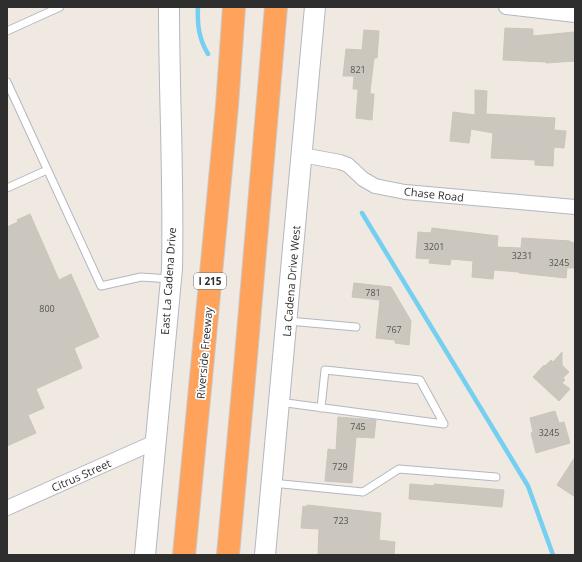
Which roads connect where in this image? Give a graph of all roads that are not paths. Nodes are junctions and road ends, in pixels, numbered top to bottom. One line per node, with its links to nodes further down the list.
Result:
1 (60, 7): 8 (lane)
2 (169, 7): 14 (main road, East La Cadena Drive)
3 (234, 7): 24 (highway, Riverside Freeway / I 215)
4 (276, 7): 25 (highway)
5 (315, 7): 10 (main road, La Cadena Drive West)
6 (506, 7): 7 (street)
7 (575, 15)
8 (7, 31)
9 (7, 82): 11 (lane)
10 (302, 156): 13 (street, Chase Road); 15 (main road, La Cadena Drive West)
11 (47, 170): 12 (lane); 14 (lane)
12 (7, 188)
13 (575, 207)
14 (170, 279): 19 (main road, East La Cadena Drive)
15 (287, 321): 16 (lane); 17 (main road, La Cadena Drive West)
16 (356, 327)
17 (279, 402): 18 (lane); 21 (main road, La Cadena Drive West)
18 (321, 408): 18 (lane)
19 (155, 442): 22 (street, Citrus Street); 23 (main road, East La Cadena Drive)
20 (496, 477): 21 (lane)
21 (272, 483): 26 (main road, La Cadena Drive West)
22 (7, 508)
23 (145, 555)
24 (184, 555)
25 (228, 555)
26 (265, 555)

